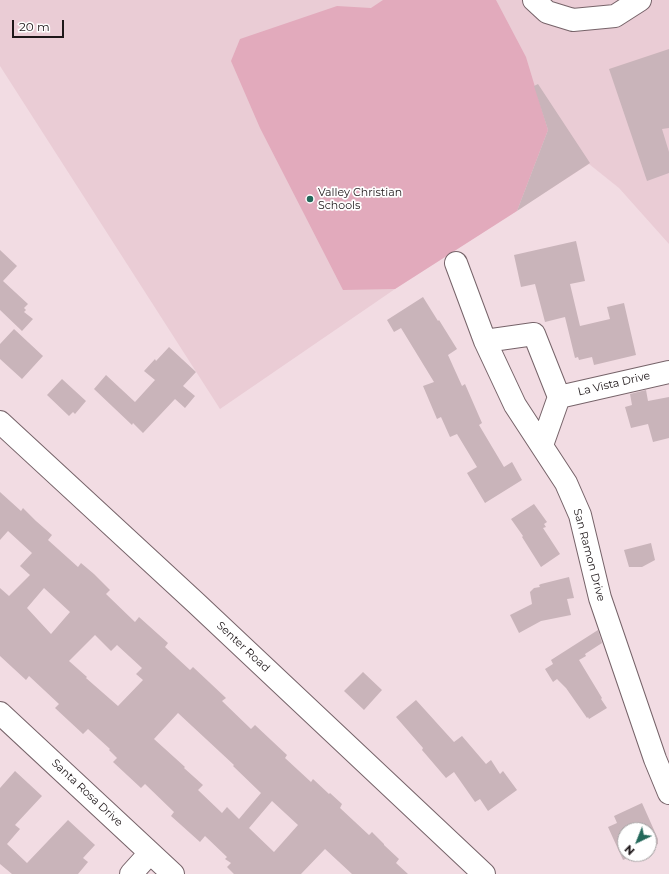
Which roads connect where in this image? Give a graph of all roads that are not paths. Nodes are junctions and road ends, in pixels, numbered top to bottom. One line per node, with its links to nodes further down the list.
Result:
1 (534, 0): 2 (street)
2 (640, 0)
3 (456, 263): 4 (street, San Ramon Drive)
4 (485, 341): 6 (street); 8 (street, San Ramon Drive)
5 (669, 372): 6 (street, La Vista Drive)
6 (559, 397): 8 (street)
7 (0, 422): 14 (street, Senter Road)
8 (542, 445): 10 (street, San Ramon Drive)
9 (0, 713): 11 (street, Santa Rosa Drive)
10 (669, 793)
11 (150, 853): 12 (street); 13 (street, Santa Rosa Drive)
12 (131, 874)
13 (173, 874)
14 (484, 874)

